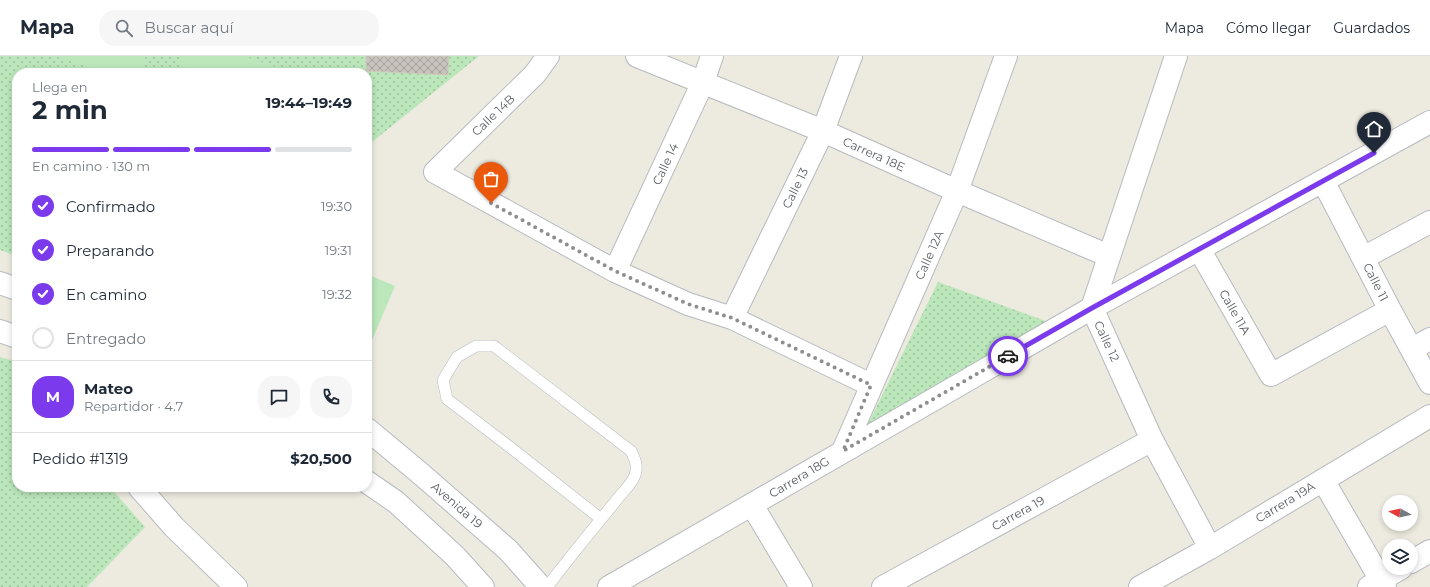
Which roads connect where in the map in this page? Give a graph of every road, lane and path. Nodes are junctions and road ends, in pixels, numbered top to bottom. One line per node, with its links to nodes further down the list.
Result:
1 (548, 56): 16 (street, Calle 14B)
2 (637, 56): 7 (street, Carrera 18E)
3 (712, 56): 7 (street, Calle 14)
4 (851, 56): 9 (street, Calle 13)
5 (1006, 56): 11 (street, Calle 12A)
6 (1176, 56): 14 (street, Calle 12)
7 (703, 82): 9 (street, Carrera 18E); 16 (street, Calle 14)
8 (1430, 122): 10 (street, Carrera 18G)
9 (823, 131): 11 (street, Carrera 18E); 21 (street, Calle 13)
10 (1323, 181): 13 (street, Carrera 18G); 15 (street, Calle 11)
11 (957, 191): 14 (street, Carrera 18E); 27 (street, Calle 12A)
12 (1430, 222): 15 (street)
13 (1199, 249): 19 (street, Carrera 18G); 20 (street, Calle 11A)
14 (1109, 256): 19 (street, Calle 12)
15 (1363, 258): 20 (street, Calle 11)
16 (615, 271): 21 (street)
17 (0, 283): 18 (street)
18 (12, 287)
19 (1092, 308): 30 (street, Calle 12); 31 (street, Carrera 18G)
20 (1390, 310): 25 (street, Calle 11)
21 (732, 318): 27 (street)
22 (0, 331): 23 (street)
23 (12, 335)
24 (1430, 339): 25 (street)
25 (1412, 349): 26 (street, Calle 11)
26 (1430, 383)
27 (871, 385): 31 (street, Calle 12A)
28 (1430, 416): 32 (street, Carrera 19A)
29 (372, 433): 44 (street, Avenida 19)
30 (1152, 440): 37 (street, Calle 12); 48 (street, Carrera 19)
31 (843, 451): 35 (street, Carrera 18G)
32 (1323, 480): 37 (street, Carrera 19A); 41 (street)
33 (372, 485): 43 (street)
34 (143, 492): 42 (street)
35 (752, 505): 46 (street, Carrera 18G); 47 (street)
36 (601, 519): 36 (lane); 45 (lane)
37 (1210, 548): 49 (street, Carrera 19A)
38 (1430, 551): 39 (street)
39 (1418, 558)
40 (1392, 575): 41 (street)
41 (1378, 585)
42 (236, 587)
43 (483, 587)
44 (540, 587)
45 (547, 587)
46 (608, 587)
47 (801, 587)
48 (883, 587)
49 (1140, 587)

